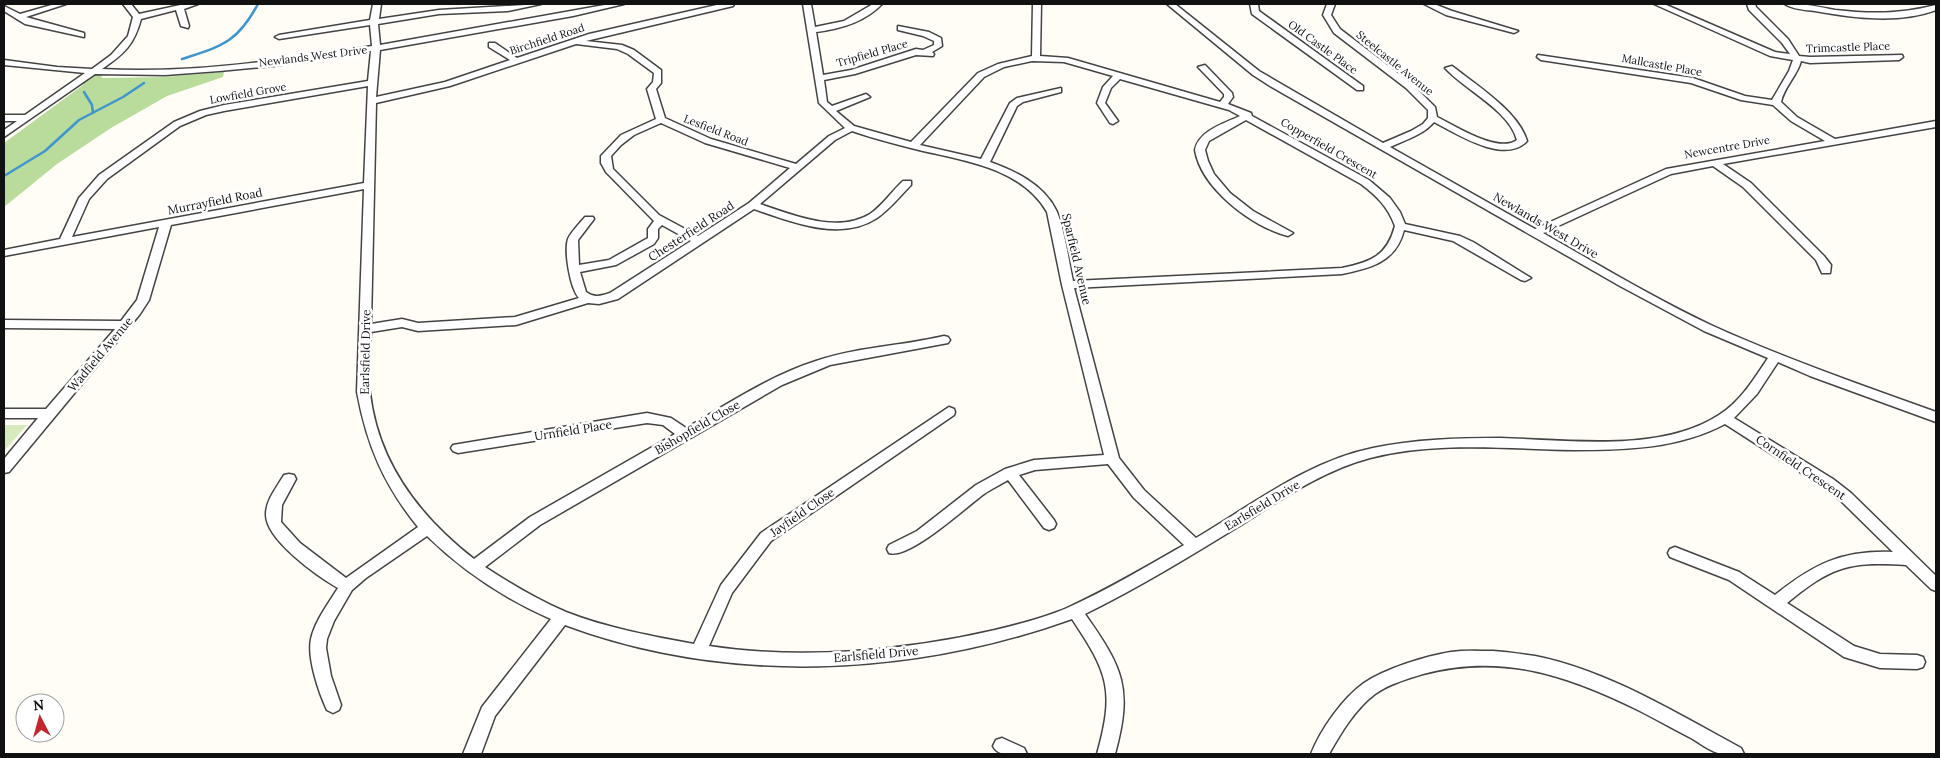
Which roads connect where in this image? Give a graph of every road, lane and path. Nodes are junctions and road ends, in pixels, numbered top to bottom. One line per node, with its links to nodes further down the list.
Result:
1 (62, 4): 23 (street)
2 (127, 4): 24 (street)
3 (194, 4): 20 (street)
4 (377, 4): 25 (street, Earlsfield Drive)
5 (537, 4): 18 (street)
6 (620, 4): 34 (street, Newlands West Drive)
7 (730, 4): 32 (street, Birchfield Road)
8 (807, 4): 28 (street, Sparfield Avenue)
9 (878, 4): 28 (street)
10 (1037, 4): 37 (street)
11 (1171, 4): 65 (street, Newlands West Drive)
12 (1254, 4): 47 (street, Old Castle Place)
13 (1331, 4): 57 (street, Steelcastle Avenue)
14 (1428, 4): 29 (street)
15 (1658, 4): 38 (street, Trimcastle Place)
16 (1750, 4): 38 (street)
17 (1789, 4): 22 (street)
18 (498, 7): 21 (street)
19 (4, 8): 23 (street)
20 (180, 8): 24 (street); 26 (street)
21 (441, 8): 25 (street)
22 (1935, 9)
23 (19, 17): 30 (street)
24 (138, 17): 43 (street)
25 (374, 23): 31 (street); 34 (street, Earlsfield Drive)
26 (185, 26)
27 (901, 28): 45 (street, Tripfield Place)
28 (811, 30): 45 (street, Sparfield Avenue)
29 (1514, 30)
30 (81, 36)
31 (279, 37)
32 (572, 42): 39 (street, Birchfield Road); 58 (street)
33 (492, 45): 39 (street)
34 (376, 48): 43 (street, Newlands West Drive); 46 (street, Earlsfield Drive)
35 (1542, 57): 51 (street, Mallcastle Place)
36 (1899, 57): 38 (street, Trimcastle Place)
37 (1036, 58): 44 (street, Copperfield Crescent); 64 (street, Copperfield Crescent)
38 (1797, 59): 51 (street)
39 (516, 61): 50 (street, Birchfield Road)
40 (4, 62): 43 (street, Newlands West Drive)
41 (1202, 67): 52 (street)
42 (1449, 68): 57 (street)
43 (93, 72): 56 (street)
44 (1119, 75): 52 (street, Copperfield Crescent); 59 (street)
45 (819, 78): 53 (street, Sparfield Avenue)
46 (372, 82): 50 (street, Earlsfield Drive); 79 (street, Lowfield Grove)
47 (1360, 88)
48 (1058, 90): 67 (street)
49 (866, 97): 53 (street)
50 (372, 101): 70 (street, Earlsfield Drive)
51 (1776, 103): 63 (street)
52 (1223, 104): 54 (street, Copperfield Crescent)
53 (830, 110): 61 (street, Sparfield Avenue)
54 (1248, 115): 75 (street, Copperfield Crescent); 76 (street)
55 (4, 118): 56 (street)
56 (26, 118): 62 (street)
57 (1433, 118): 65 (street)
58 (661, 120): 68 (street, Lesfield Road); 73 (street)
59 (1113, 121)
60 (1936, 124): 63 (street, Newcentre Drive)
61 (852, 128): 64 (street, Sparfield Avenue); 68 (street, Chesterfield Road)
62 (4, 134)
63 (1832, 141): 66 (street, Newcentre Drive)
64 (914, 145): 67 (street, Sparfield Avenue)
65 (1382, 146): 77 (street, Newlands West Drive)
66 (1714, 162): 77 (street, Newcentre Drive); 82 (street)
67 (984, 163): 84 (street, Sparfield Avenue)
68 (796, 167): 71 (street, Chesterfield Road)
69 (907, 183): 71 (street)
70 (370, 185): 74 (street, Murrayfield Road); 88 (street, Earlsfield Drive)
71 (752, 206): 78 (street, Chesterfield Road)
72 (589, 219): 81 (street)
73 (660, 221): 78 (street); 81 (street)
74 (166, 223): 79 (street, Murrayfield Road); 87 (street, Wadfield Avenue)
75 (1400, 226): 83 (street); 84 (street)
76 (1288, 233)
77 (1535, 233): 90 (street, Newlands West Drive)
78 (699, 241): 85 (street, Chesterfield Road)
79 (64, 242): 80 (street, Murrayfield Road)
80 (4, 253)
81 (574, 269): 85 (street)
82 (1826, 271)
83 (1525, 278)
84 (1068, 285): 98 (street, Sparfield Avenue)
85 (587, 299): 88 (street, Chesterfield Road)
86 (4, 324): 87 (street)
87 (123, 325): 93 (street, Wadfield Avenue)
88 (365, 329): 103 (street, Earlsfield Drive)
89 (944, 340): 96 (street, Bishopfield Close)
90 (1775, 357): 94 (street, Newlands West Drive); 95 (street, Earlsfield Drive)
91 (948, 412): 114 (street, Jayfield Close)
92 (4, 413): 93 (street)
93 (50, 414): 99 (street, Wadfield Avenue)
94 (1936, 417)
95 (1725, 418): 104 (street, Earlsfield Drive); 107 (street, Cornfield Crescent)
96 (685, 434): 97 (street, Urnfield Place); 108 (street, Bishopfield Close)
97 (458, 448)
98 (1112, 459): 100 (street); 104 (street, Sparfield Avenue)
99 (4, 468)
100 (1010, 473): 102 (street); 105 (street)
101 (289, 479): 110 (street)
102 (1049, 524)
103 (427, 529): 108 (street, Earlsfield Drive); 110 (street)
104 (1195, 546): 112 (street, Earlsfield Drive)
105 (894, 549)
106 (1675, 554): 111 (street)
107 (1910, 559): 109 (street, Cornfield Crescent); 111 (street)
108 (473, 568): 113 (street, Earlsfield Drive)
109 (1936, 585)
110 (347, 586): 116 (street)
111 (1776, 603): 115 (street)
112 (1075, 611): 114 (street, Earlsfield Drive); 120 (street)
113 (562, 617): 114 (street, Earlsfield Drive); 118 (street)
114 (698, 652)
115 (1917, 662)
116 (332, 705)
117 (1002, 746): 119 (street)
118 (472, 754)
119 (1018, 754)
120 (1106, 754)
121 (1320, 754): 122 (street)
122 (1735, 754)

